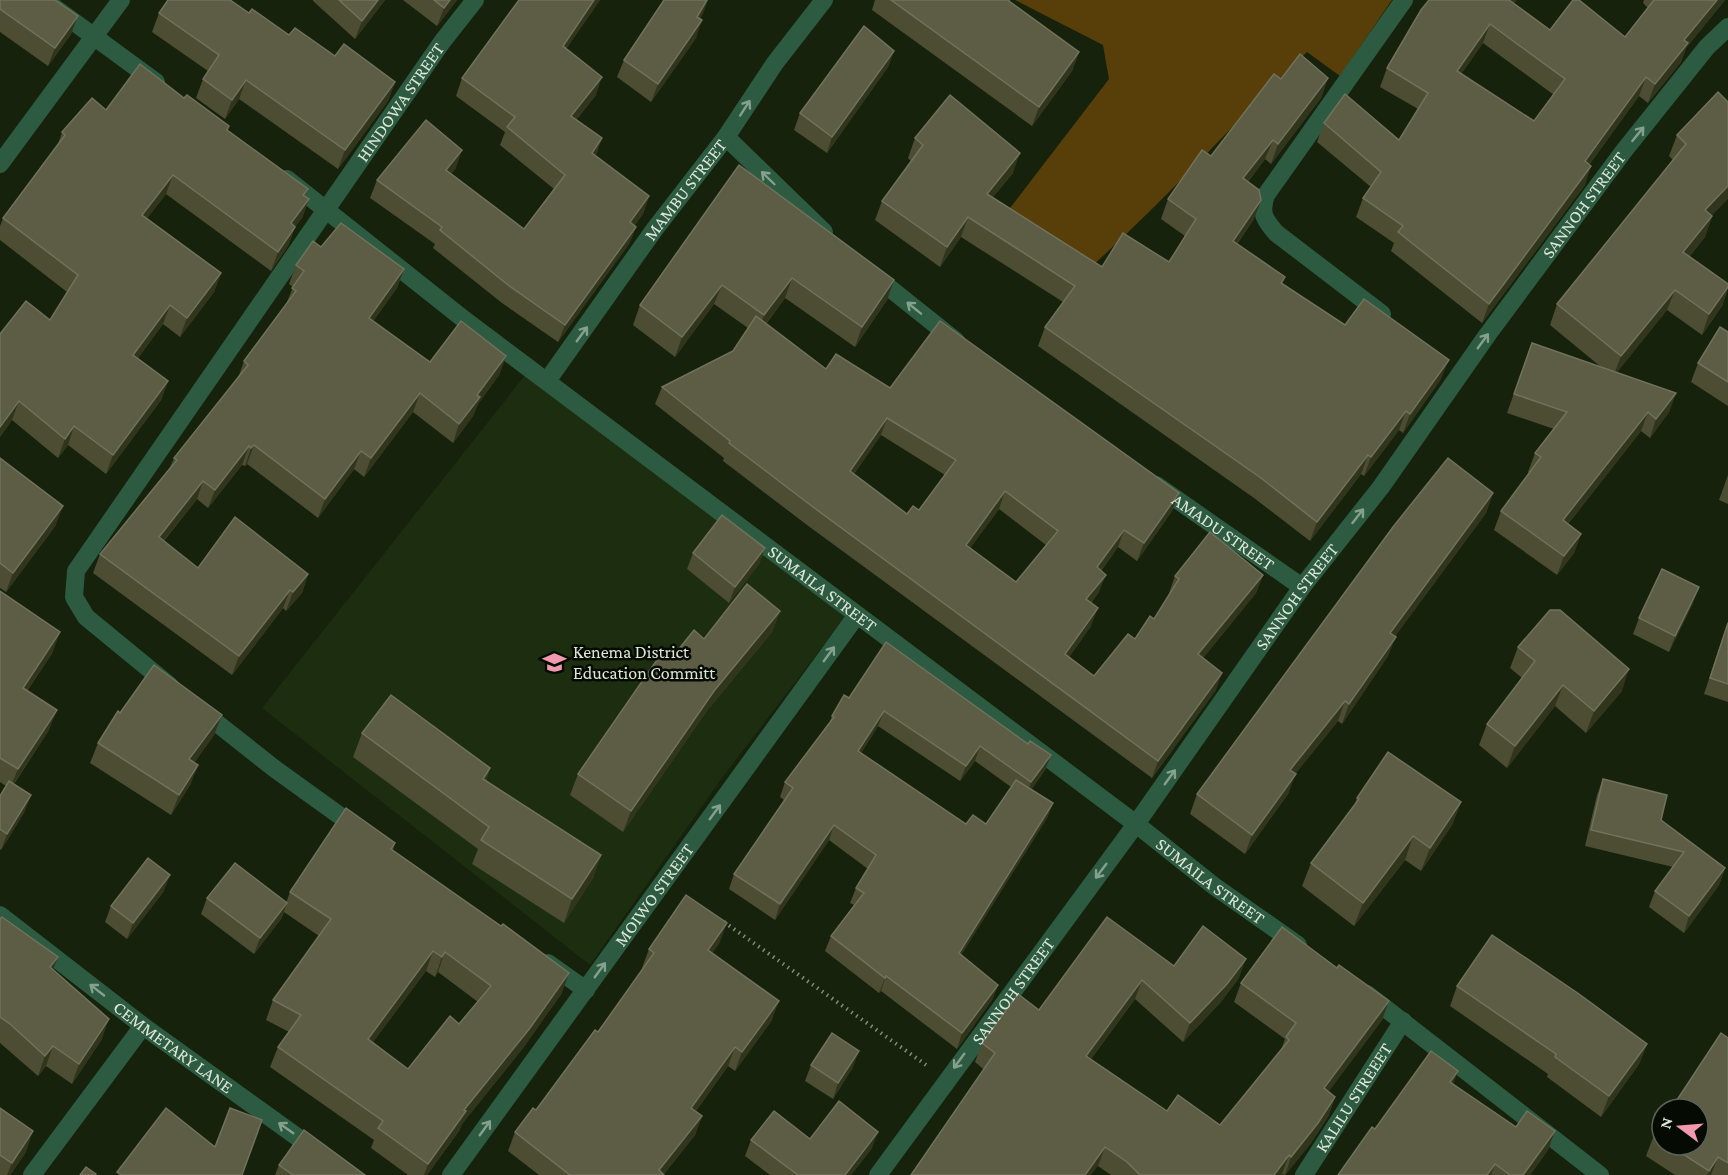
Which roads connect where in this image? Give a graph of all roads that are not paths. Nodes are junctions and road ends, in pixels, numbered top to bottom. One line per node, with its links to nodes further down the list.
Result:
1 (44, 0): 7 (street)
2 (121, 0): 7 (street)
3 (475, 0): 12 (street, HINDOWA STREET)
4 (824, 0): 9 (street, MAMBU STREET, one-way to 4)
5 (1404, 0): 15 (street)
6 (1728, 27): 19 (street, SANNOH STREET, one-way to 6)
7 (94, 36): 8 (street); 10 (street)
8 (170, 92)
9 (726, 137): 13 (street, one-way to 9); 17 (street, MAMBU STREET, one-way to 9)
10 (0, 164)
11 (273, 169): 12 (street, SUMAILA STREET)
12 (328, 209): 17 (street, SUMAILA STREET); 22 (street, HINDOWA STREET)
13 (840, 248)
14 (858, 262): 16 (street, one-way to 14)
15 (1394, 324)
16 (968, 350)
17 (547, 381): 20 (street, SUMAILA STREET)
18 (1138, 472): 19 (street, AMADU STREET)
19 (1302, 587): 21 (street, SANNOH STREET, one-way to 19)
20 (857, 615): 21 (street, SUMAILA STREET); 27 (street, MOIWO STREET, one-way to 20)
21 (1136, 824): 25 (street, SUMAILA STREET); 33 (street, SANNOH STREET, one-way to 33)
22 (375, 840)
23 (0, 915): 29 (street, CEMMETARY LANE, one-way to 23)
24 (530, 950): 27 (street)
25 (1312, 955)
26 (1348, 981): 28 (street)
27 (586, 990): 32 (street, MOIWO STREET, one-way to 27)
28 (1403, 1021): 34 (street, KALILU STREEET); 35 (street)
29 (143, 1026): 30 (street); 31 (street, CEMMETARY LANE, one-way to 29)
30 (32, 1175)
31 (350, 1175)
32 (451, 1175)
33 (878, 1175)
34 (1304, 1175)
35 (1600, 1175)

